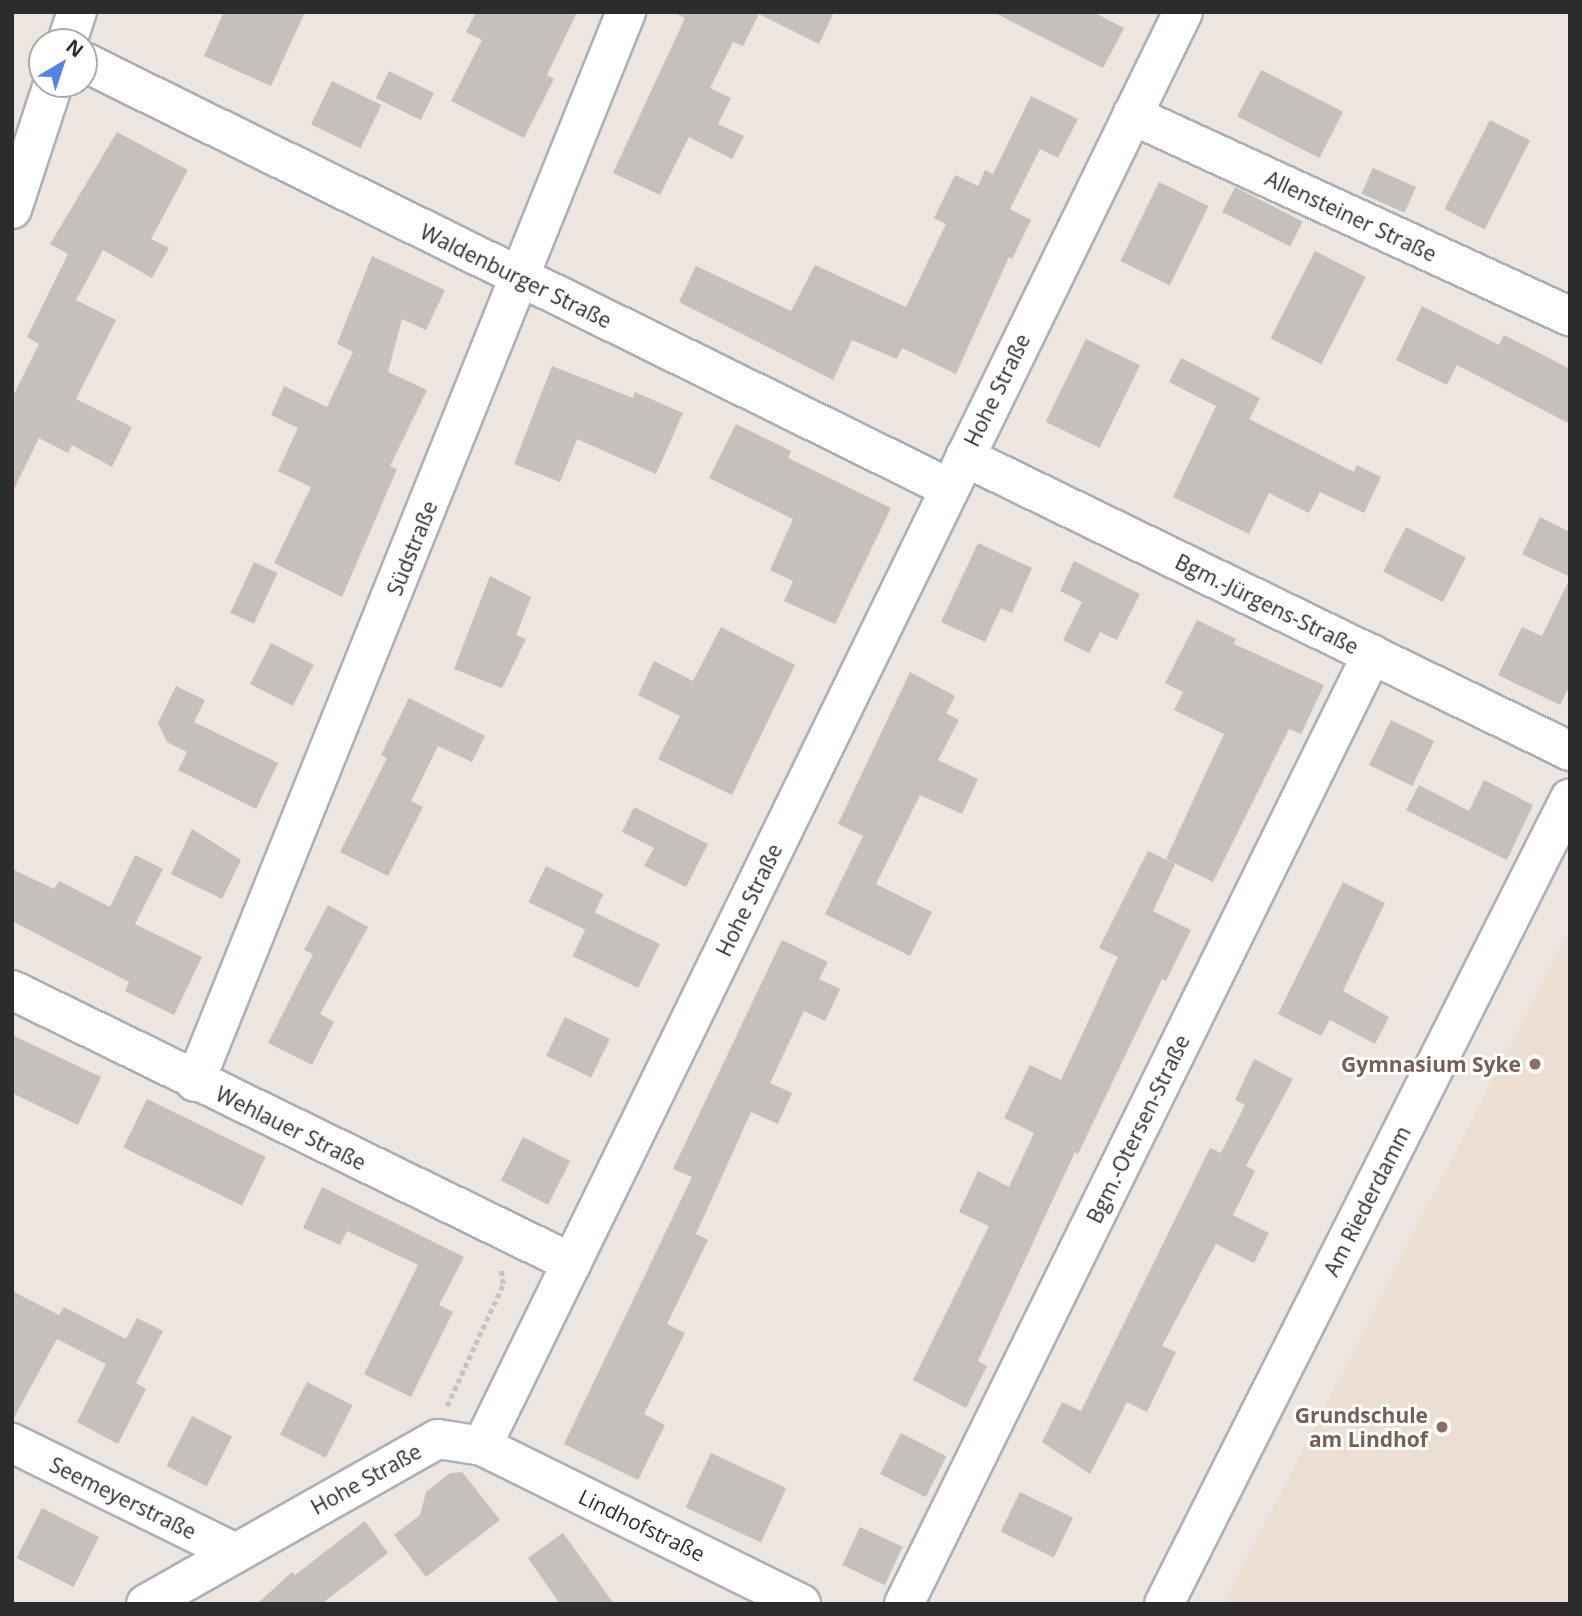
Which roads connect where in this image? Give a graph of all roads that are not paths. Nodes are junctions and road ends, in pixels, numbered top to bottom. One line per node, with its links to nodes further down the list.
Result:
1 (626, 12): 7 (street, Südstraße)
2 (1183, 12): 5 (street, Hohe Straße)
3 (98, 69): 7 (street, Waldenburger Straße)
4 (48, 98): 6 (street)
5 (1132, 115): 8 (street, Allensteiner Straße); 9 (street, Hohe Straße)
6 (12, 209)
7 (519, 278): 9 (street, Waldenburger Straße); 14 (street, Südstraße)
8 (1570, 316)
9 (957, 472): 10 (street, Bgm.-Jürgens-Straße); 15 (street, Hohe Straße)
10 (1372, 654): 11 (street, Bgm.-Jürgens-Straße); 21 (street, Bgm.-Otersen-Straße)
11 (1570, 751)
12 (1570, 798): 22 (street, Am Riederdamm)
13 (12, 990): 14 (street, Wehlauer Straße)
14 (195, 1082): 15 (street, Wehlauer Straße)
15 (572, 1263): 17 (street, Hohe Straße)
16 (12, 1443): 18 (street, Seemeyerstraße)
17 (482, 1446): 18 (street, Hohe Straße); 20 (street, Lindhofstraße)
18 (234, 1552): 19 (street, Hohe Straße)
19 (146, 1604)
20 (801, 1604)
21 (904, 1604)
22 (1164, 1604)

